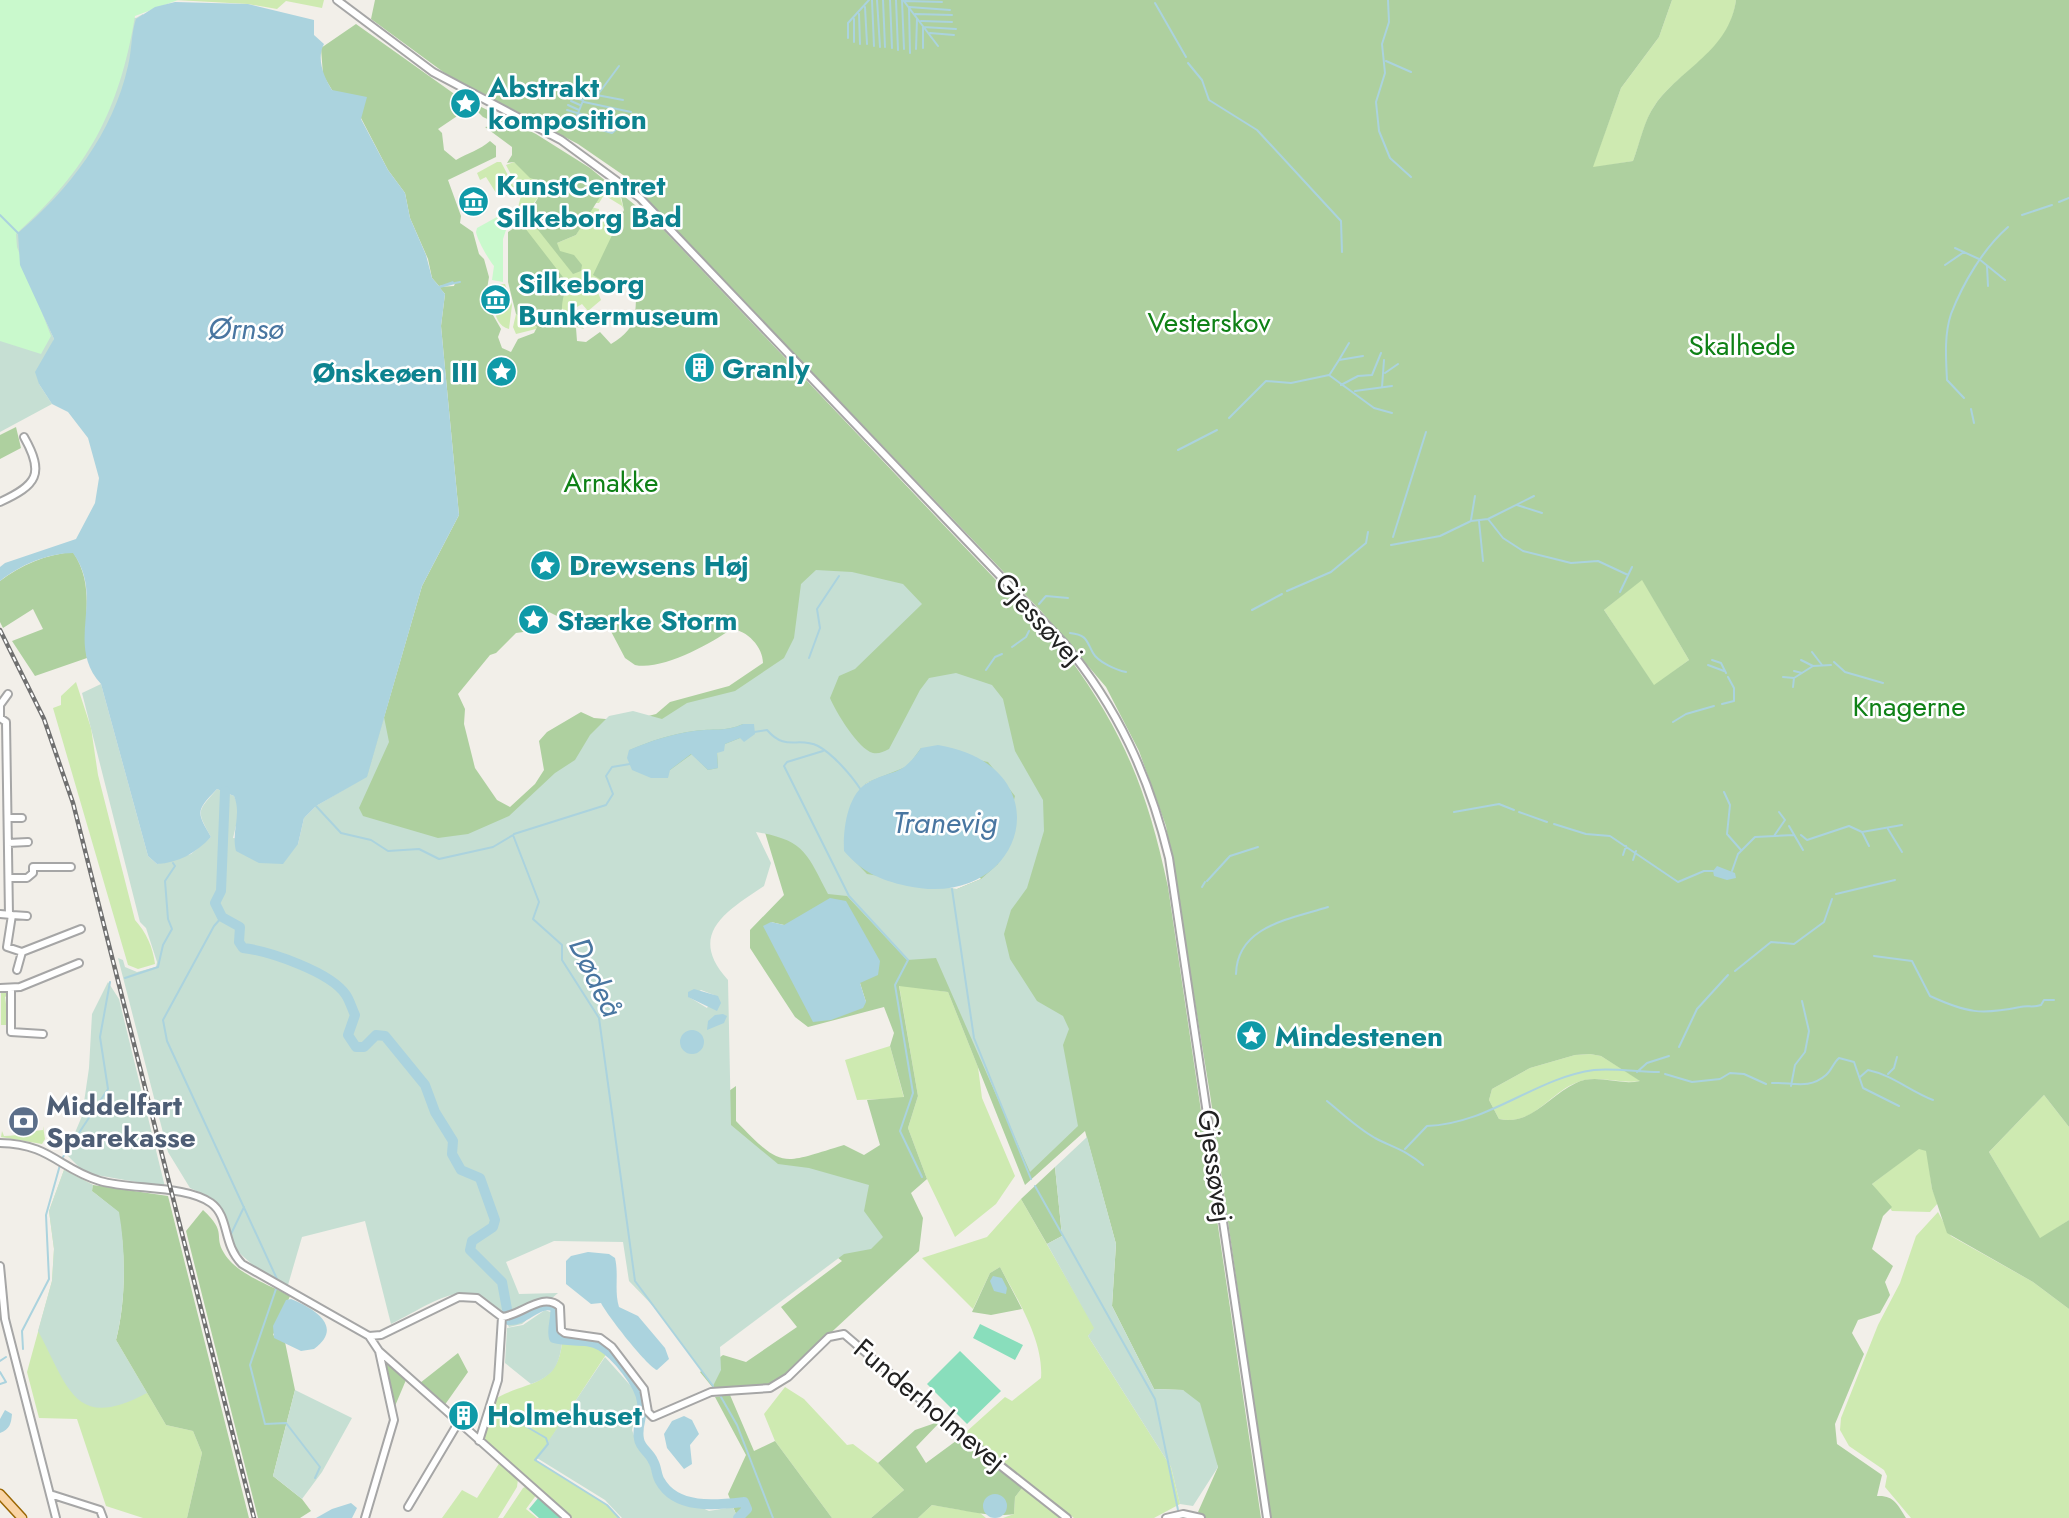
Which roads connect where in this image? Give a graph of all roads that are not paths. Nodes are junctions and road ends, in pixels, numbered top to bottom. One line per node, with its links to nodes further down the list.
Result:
1 (337, 0): 42 (street, Gjessøvej)
2 (24, 436): 3 (street)
3 (0, 502)
4 (8, 694): 5 (street)
5 (0, 717): 6 (street)
6 (3, 770): 7 (street)
7 (8, 818): 8 (street); 10 (street)
8 (22, 818)
9 (29, 842): 10 (street)
10 (8, 843): 12 (street)
11 (71, 867): 12 (street)
12 (9, 878): 14 (street)
13 (0, 914): 14 (street)
14 (11, 915): 15 (street); 17 (street)
15 (27, 916)
16 (81, 929): 17 (street)
17 (22, 952): 19 (street)
18 (79, 963): 21 (street)
19 (17, 970)
20 (0, 988): 21 (street)
21 (11, 988): 22 (street)
22 (43, 1034)
23 (0, 1143): 27 (street)
24 (0, 1266): 26 (street)
25 (502, 1317): 27 (street); 30 (street); 39 (street, Funderholmevej)
26 (3, 1320): 31 (street)
27 (369, 1336): 28 (street)
28 (379, 1351): 29 (street); 37 (street)
29 (458, 1423): 30 (street); 33 (street)
30 (479, 1441): 38 (street)
31 (53, 1495): 35 (street); 36 (street)
32 (1, 1496): 34 (main road)
33 (408, 1507)
34 (20, 1518)
35 (56, 1518)
36 (103, 1518)
37 (365, 1518)
38 (568, 1518)
39 (1068, 1518)
40 (1166, 1518): 41 (street)
41 (1201, 1518)
42 (1267, 1518)

